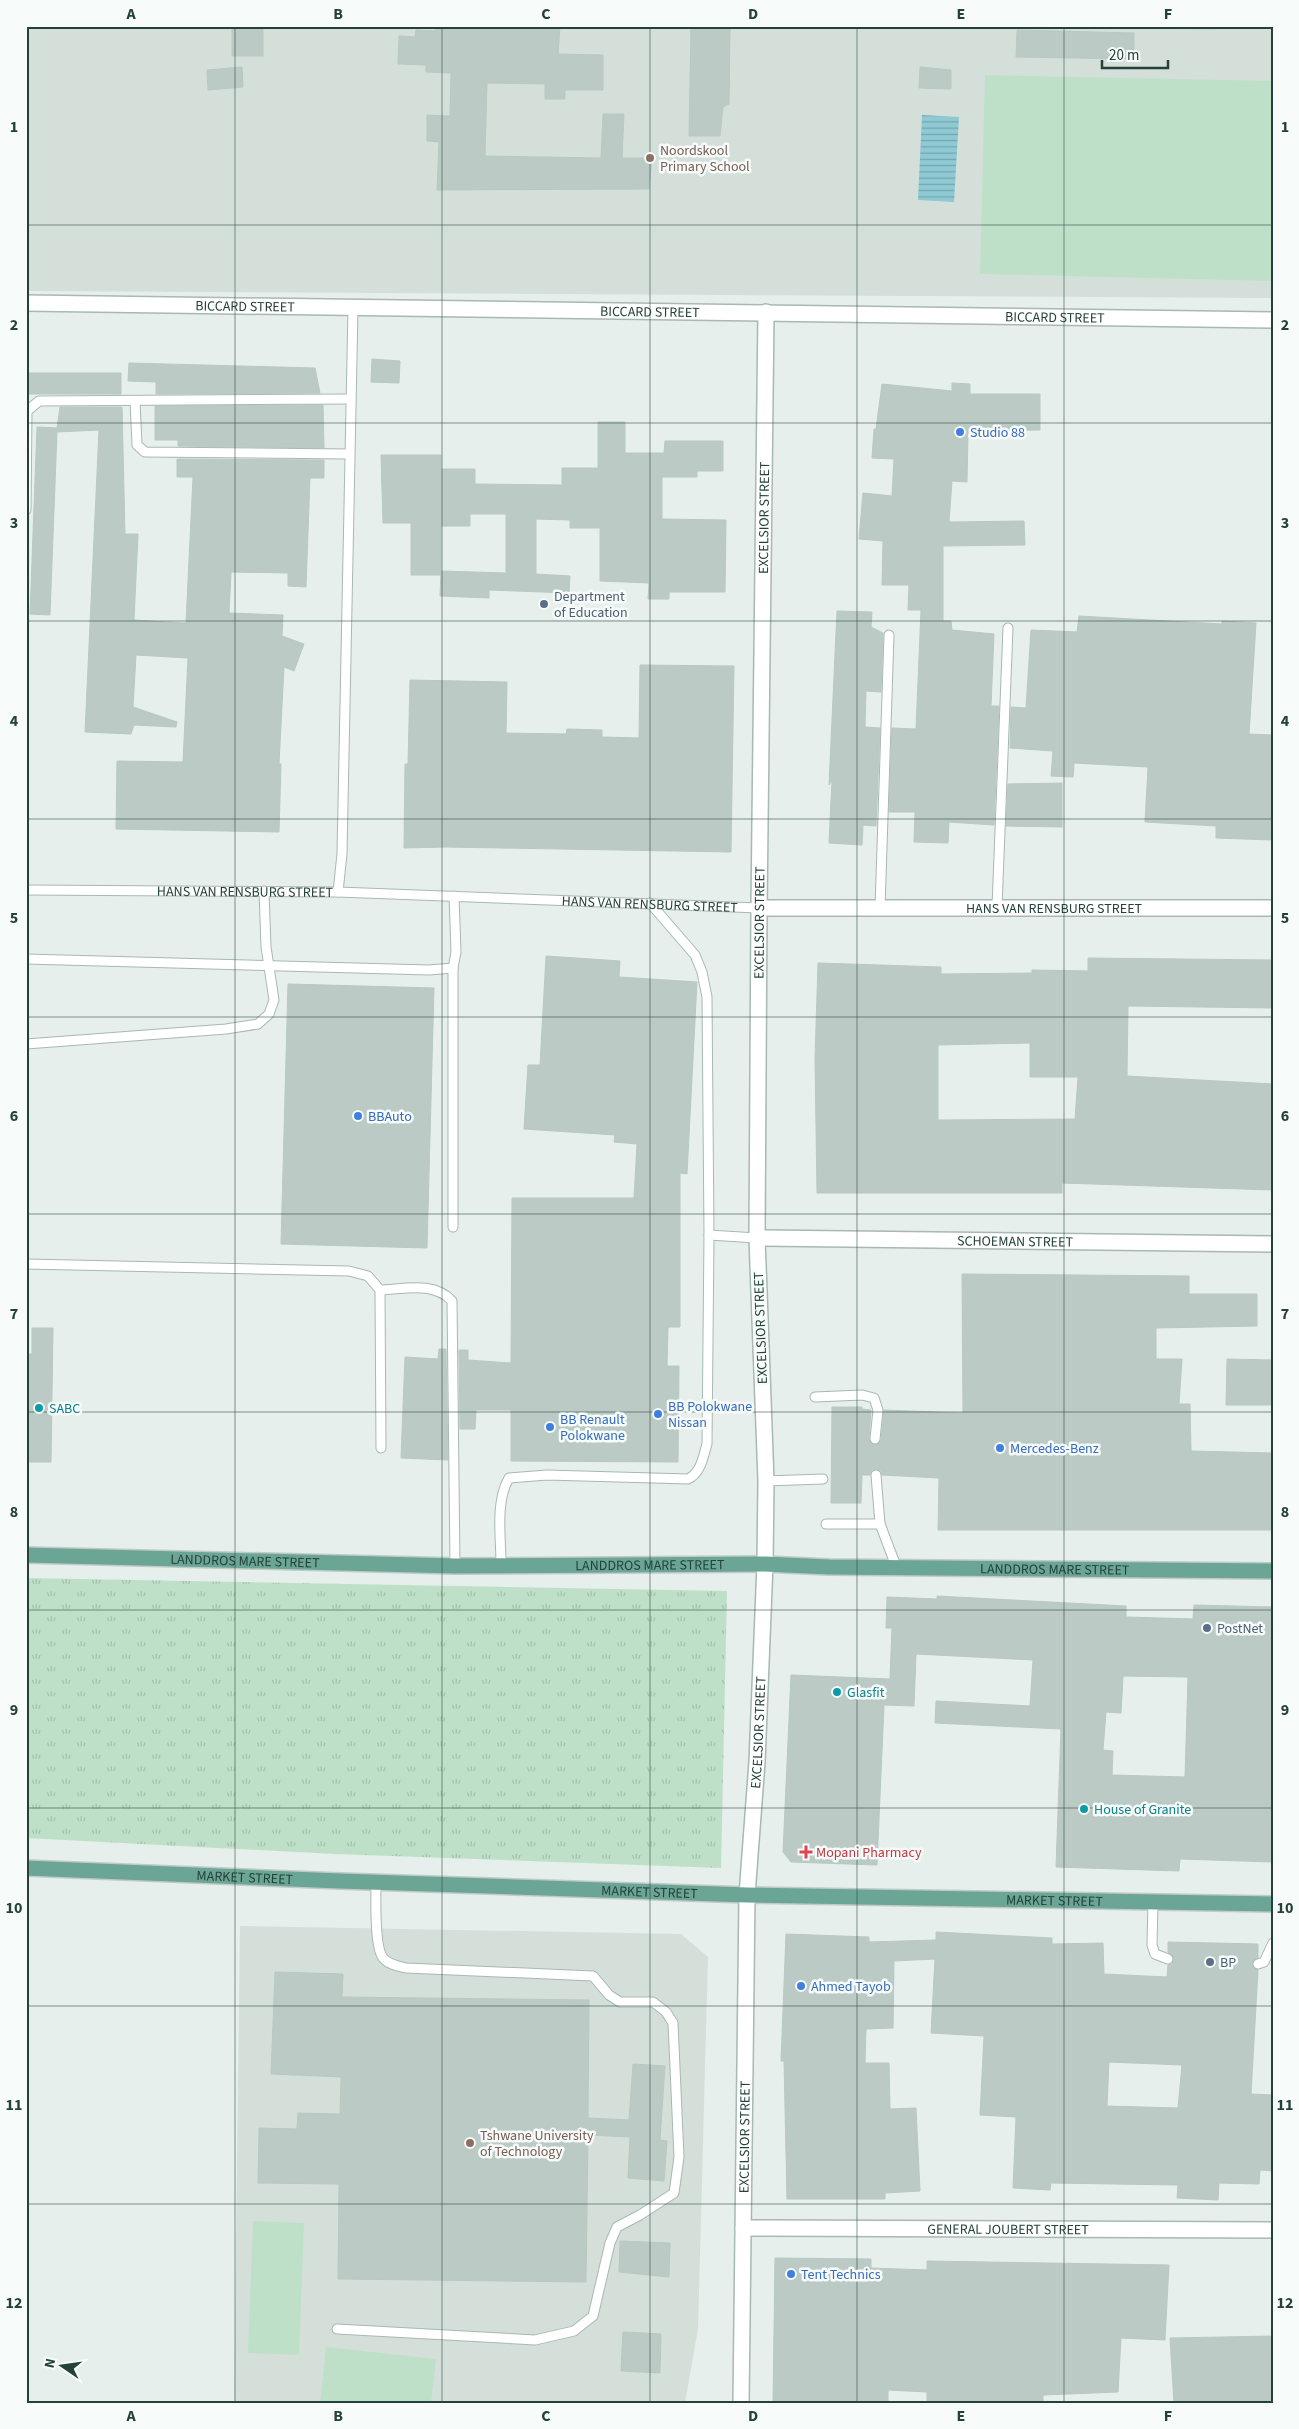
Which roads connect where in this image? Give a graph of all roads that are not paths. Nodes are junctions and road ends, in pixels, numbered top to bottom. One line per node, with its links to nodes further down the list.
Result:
1 (26, 303): 2 (street, BICCARD STREET)
2 (353, 308): 3 (street, BICCARD STREET); 5 (lane)
3 (766, 312): 4 (street, BICCARD STREET); 16 (street, EXCELSIOR STREET)
4 (1273, 320)
5 (350, 398): 6 (lane); 7 (lane)
6 (135, 400): 7 (lane); 8 (lane)
7 (349, 454): 13 (lane)
8 (26, 510)
9 (1008, 628): 18 (lane)
10 (889, 635): 17 (lane)
11 (26, 890): 12 (lane, HANS VAN RENSBURG STREET)
12 (264, 892): 13 (lane, HANS VAN RENSBURG STREET); 21 (lane)
13 (338, 892): 14 (lane, HANS VAN RENSBURG STREET)
14 (454, 896): 15 (lane, HANS VAN RENSBURG STREET); 22 (lane)
15 (650, 903): 16 (lane, HANS VAN RENSBURG STREET); 25 (lane)
16 (758, 908): 17 (street, HANS VAN RENSBURG STREET); 26 (street, EXCELSIOR STREET)
17 (880, 908): 18 (street, HANS VAN RENSBURG STREET)
18 (997, 908): 19 (street, HANS VAN RENSBURG STREET)
19 (1273, 908)
20 (26, 959): 21 (lane)
21 (270, 964): 22 (lane); 23 (lane)
22 (453, 968): 24 (lane)
23 (26, 1044)
24 (453, 1227)
25 (709, 1235): 26 (lane); 39 (lane)
26 (757, 1238): 27 (street, SCHOEMAN STREET); 35 (street, EXCELSIOR STREET)
27 (1273, 1244)
28 (26, 1264): 29 (lane)
29 (380, 1290): 32 (lane); 41 (lane)
30 (815, 1397): 31 (lane)
31 (875, 1439)
32 (381, 1448)
33 (876, 1475): 37 (lane)
34 (822, 1479): 35 (lane)
35 (766, 1481): 40 (street, EXCELSIOR STREET)
36 (826, 1524): 37 (lane)
37 (880, 1524): 42 (lane)
38 (26, 1555): 41 (main road, LANDDROS MARE STREET)
39 (501, 1564): 40 (main road, LANDDROS MARE STREET); 41 (main road, LANDDROS MARE STREET)
40 (765, 1564): 42 (main road, LANDDROS MARE STREET); 46 (street, EXCELSIOR STREET)
41 (455, 1566)
42 (896, 1566): 43 (main road, LANDDROS MARE STREET)
43 (1273, 1571)
44 (26, 1868): 45 (main road, MARKET STREET)
45 (376, 1883): 46 (main road, MARKET STREET); 54 (lane)
46 (747, 1895): 47 (main road, MARKET STREET); 52 (street, EXCELSIOR STREET)
47 (1153, 1902): 48 (main road, MARKET STREET); 50 (lane)
48 (1273, 1904)
49 (1273, 1943): 51 (lane)
50 (1168, 1960)
51 (1258, 1964)
52 (744, 2228): 53 (street, GENERAL JOUBERT STREET); 55 (street, EXCELSIOR STREET)
53 (1273, 2230)
54 (337, 2329)
55 (741, 2403)

